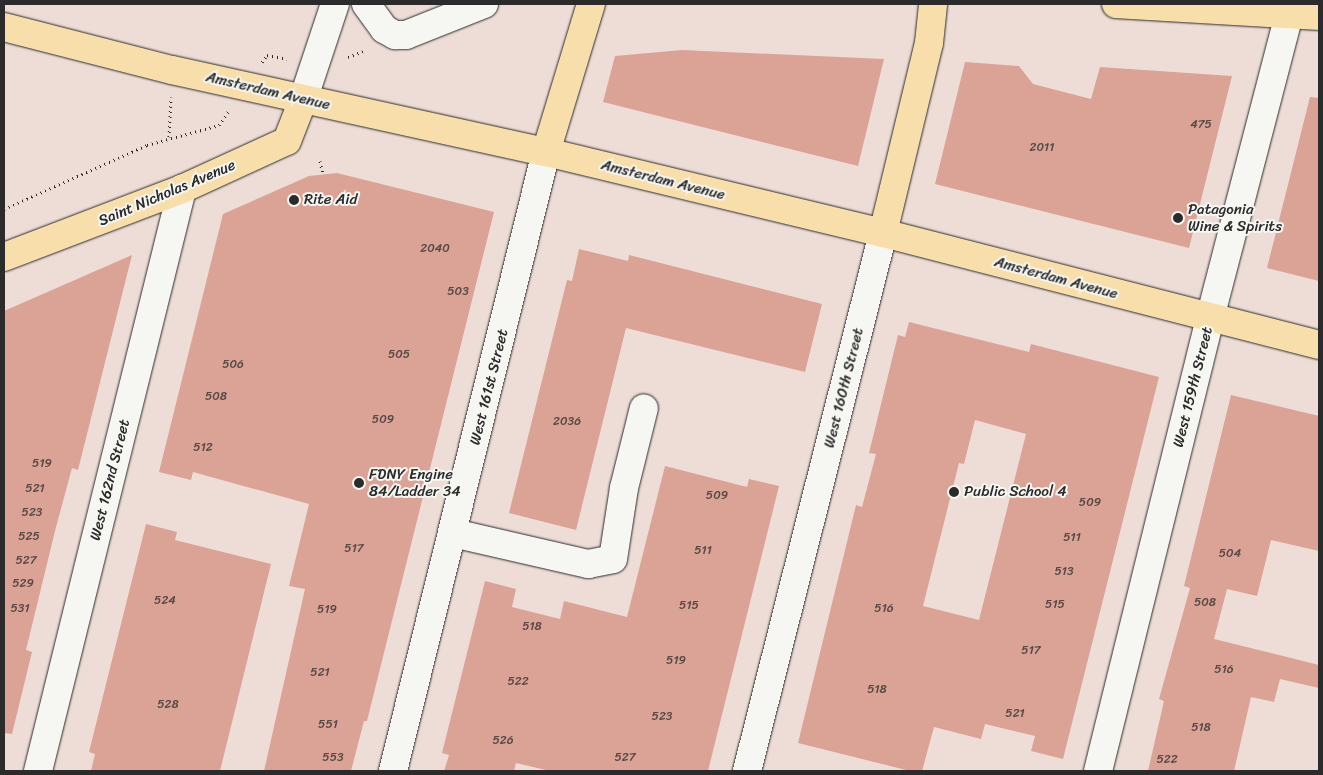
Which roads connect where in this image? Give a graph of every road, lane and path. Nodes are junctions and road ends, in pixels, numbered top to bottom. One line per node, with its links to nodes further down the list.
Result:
1 (335, 4): 11 (street)
2 (366, 4): 3 (street)
3 (484, 4)
4 (591, 4): 14 (main road, West 161st Street)
5 (933, 4): 19 (main road, West 160th Street)
6 (1116, 4): 7 (main road)
7 (1291, 9): 8 (main road); 21 (street, West 159th Street)
8 (1319, 16)
9 (4, 27): 10 (main road, Amsterdam Avenue)
10 (172, 70): 11 (main road, Amsterdam Avenue); 13 (path)
11 (303, 100): 14 (main road, Amsterdam Avenue); 17 (main road, Saint Nicholas Avenue)
12 (219, 125): 13 (path)
13 (169, 136): 18 (path)
14 (546, 152): 19 (main road, Amsterdam Avenue); 24 (street, West 161st Street)
15 (320, 161): 16 (path)
16 (323, 174)
17 (182, 189): 20 (main road, Saint Nicholas Avenue); 25 (street, West 162nd Street)
18 (4, 209)
19 (883, 233): 21 (main road, Amsterdam Avenue); 27 (street, West 160th Street)
20 (4, 256)
21 (1210, 318): 22 (main road, Amsterdam Avenue); 28 (street, West 159th Street)
22 (1319, 345)
23 (644, 408): 24 (street)
24 (452, 533): 26 (street, West 161st Street)
25 (38, 771)
26 (393, 771)
27 (747, 771)
28 (1098, 771)

